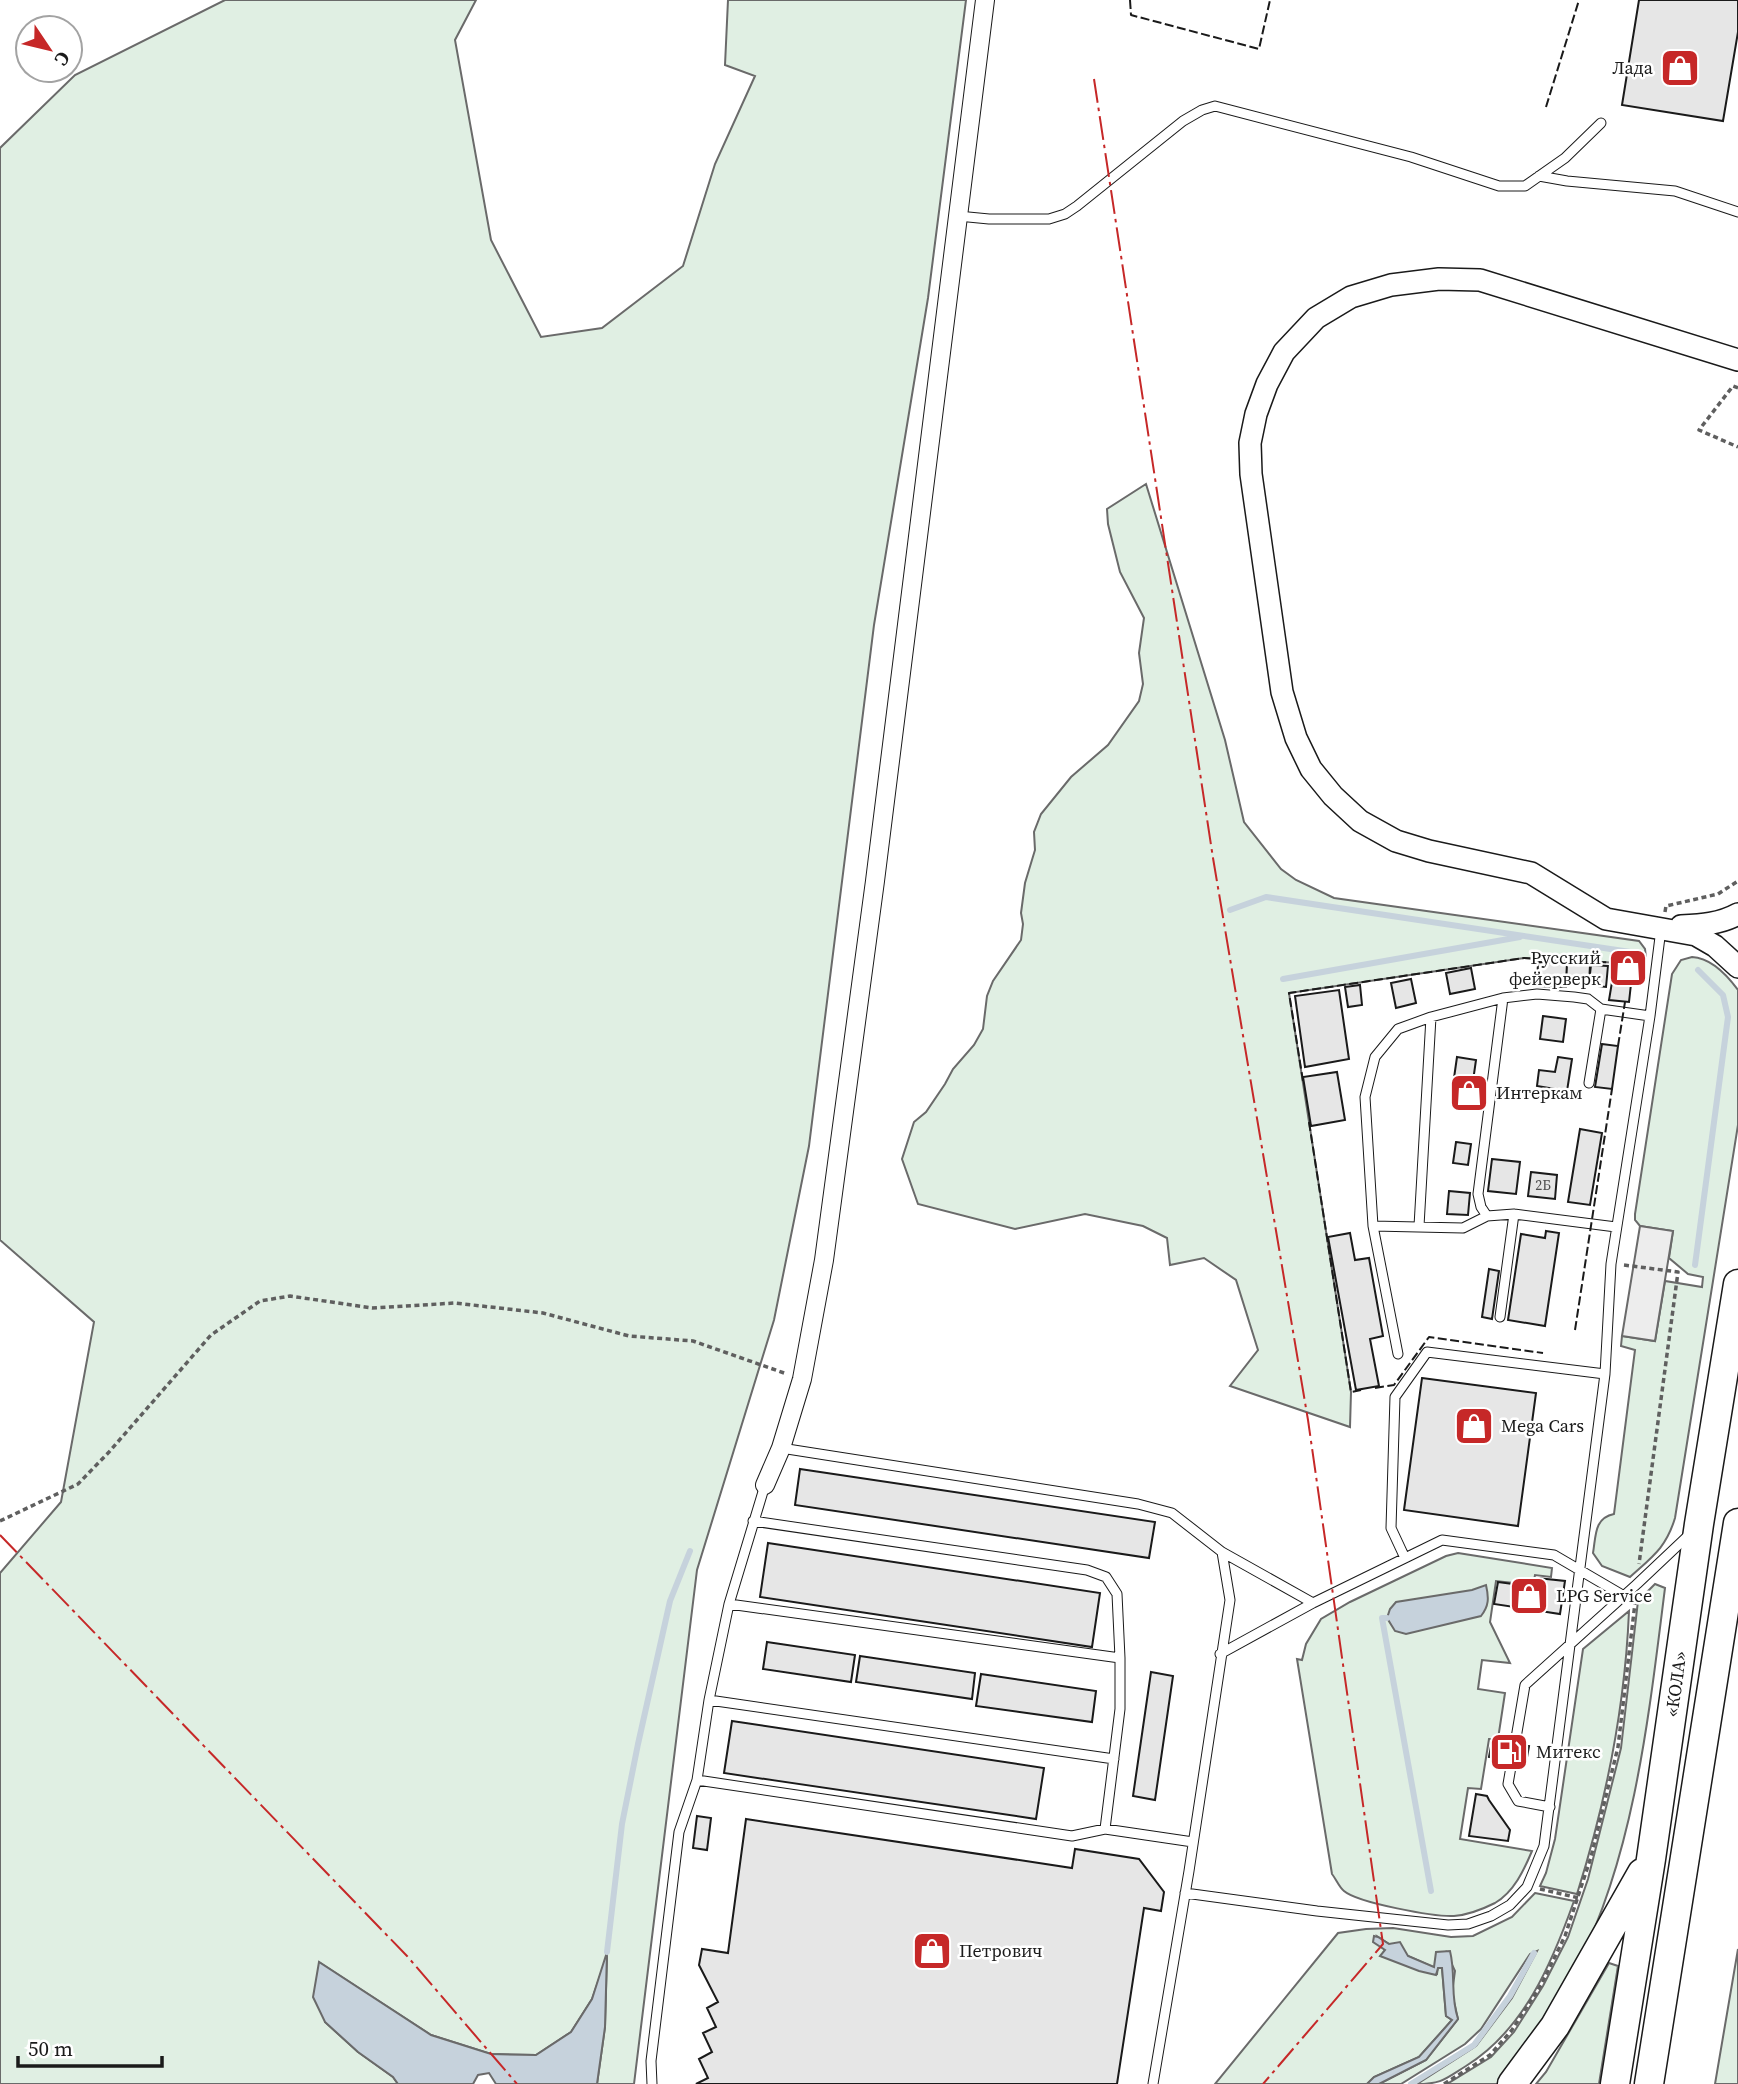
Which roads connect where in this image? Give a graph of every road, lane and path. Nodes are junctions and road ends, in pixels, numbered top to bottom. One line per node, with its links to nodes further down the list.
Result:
1 (985, 0): 5 (street)
2 (1601, 123): 3 (lane)
3 (1539, 176): 4 (lane); 5 (lane)
4 (1738, 212)
5 (958, 216): 28 (street)
6 (1738, 360): 11 (street)
7 (1738, 388): 8 (path)
8 (1738, 447)
9 (1738, 881): 11 (path)
10 (1738, 914): 11 (street)
11 (1661, 928): 12 (street); 15 (lane)
12 (1738, 967)
13 (1503, 998): 14 (lane); 16 (lane); 19 (lane)
14 (1601, 1009): 15 (lane); 17 (lane)
15 (1650, 1016): 22 (lane)
16 (1431, 1017): 20 (lane); 21 (lane)
17 (1589, 1083)
18 (1514, 1214): 19 (lane); 22 (lane); 25 (lane)
19 (1488, 1216): 21 (lane)
20 (1373, 1226): 21 (lane); 26 (lane)
21 (1419, 1226)
22 (1616, 1227): 23 (lane)
23 (1611, 1264): 27 (lane); 38 (path)
24 (1738, 1284): 34 (main road, «КОЛА»)
25 (1500, 1317)
26 (1398, 1354)
27 (1605, 1374): 36 (lane); 37 (lane)
28 (802, 1379): 29 (street); 31 (path)
29 (781, 1448): 30 (street); 35 (lane)
30 (765, 1485): 32 (lane)
31 (0, 1521)
32 (753, 1521): 41 (lane); 44 (lane)
33 (1738, 1522): 62 (main road, «КОЛА»)
34 (1699, 1524): 38 (lane); 53 (main road, «КОЛА»)
35 (1222, 1552): 40 (lane); 43 (lane)
36 (1405, 1558): 37 (lane); 40 (lane)
37 (1579, 1568): 39 (lane); 42 (lane)
38 (1637, 1584): 39 (lane); 56 (path)
39 (1625, 1596): 42 (lane)
40 (1313, 1603): 43 (lane)
41 (729, 1604): 44 (lane); 45 (lane)
42 (1569, 1647): 46 (lane); 50 (lane)
43 (1220, 1654): 52 (lane)
44 (1120, 1658): 47 (lane)
45 (709, 1700): 47 (lane); 49 (lane)
46 (1515, 1744)
47 (1114, 1759): 51 (lane)
48 (1512, 1761): 50 (lane)
49 (697, 1780): 51 (lane); 57 (lane)
50 (1550, 1807): 54 (lane)
51 (1105, 1829): 52 (lane)
52 (1193, 1842): 55 (lane)
53 (1651, 1859): 60 (main road); 61 (main road, «КОЛА»)
54 (1527, 1887): 55 (lane); 56 (path)
55 (1185, 1892): 58 (lane)
56 (1579, 1898): 59 (path)
57 (652, 2084)
58 (1153, 2084)
59 (1444, 2084)
60 (1512, 2084)
61 (1615, 2084)
62 (1649, 2084)

